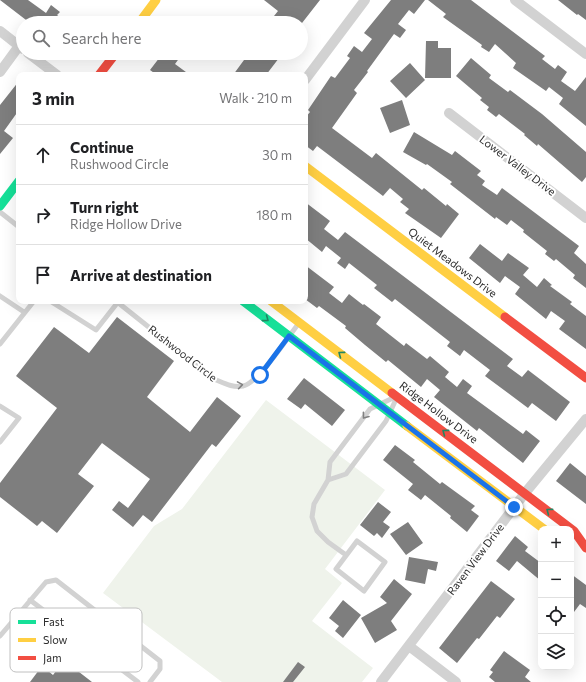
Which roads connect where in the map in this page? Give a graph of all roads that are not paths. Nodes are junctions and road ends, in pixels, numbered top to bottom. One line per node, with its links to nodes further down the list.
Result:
1 (156, 0): 4 (street)
2 (365, 0): 14 (street)
3 (515, 0): 8 (street)
4 (143, 16)
5 (0, 32): 6 (street)
6 (16, 44)
7 (16, 54): 11 (street)
8 (586, 54)
9 (37, 60): 12 (street)
10 (111, 60): 13 (street)
11 (0, 72)
12 (53, 72)
13 (101, 72)
14 (308, 76)
15 (449, 113): 20 (street, Lower Valley Drive)
16 (308, 168): 33 (street, Quiet Meadows Drive)
17 (16, 185): 18 (street)
18 (0, 206)
19 (0, 212): 21 (lane)
20 (586, 218)
21 (16, 225)
22 (0, 296): 29 (lane)
23 (31, 304): 29 (lane)
24 (55, 304): 25 (lane)
25 (116, 304)
26 (120, 304): 31 (lane, Rushwood Circle, one-way to 31)
27 (247, 304): 31 (street, one-way to 31)
28 (275, 304): 30 (street, Ridge Hollow Drive)
29 (24, 312): 32 (lane)
30 (299, 322): 31 (lane, Rushwood Circle); 34 (street, Ridge Hollow Drive, one-way to 30)
31 (289, 336): 35 (street)
32 (0, 344)
33 (586, 378)
34 (398, 396): 35 (lane); 37 (lane); 41 (street, Ridge Hollow Drive, one-way to 34)
35 (378, 404): 37 (street); 40 (lane, one-way to 40)
36 (0, 406): 39 (lane)
37 (390, 413): 40 (lane); 42 (street)
38 (586, 419): 41 (street, Raven View Drive)
39 (0, 442)
40 (328, 480): 46 (lane)
41 (524, 493): 42 (street, Raven View Drive); 45 (street, Ridge Hollow Drive, one-way to 41)
42 (514, 507): 43 (street); 53 (street, Raven View Drive)
43 (540, 526)
44 (574, 546): 45 (street, Ridge Hollow Drive)
45 (586, 548)
46 (346, 555): 46 (lane)
47 (30, 600): 48 (lane); 49 (lane); 50 (lane)
48 (23, 608)
49 (41, 608)
50 (92, 608)
51 (10, 624): 52 (lane)
52 (0, 636)
53 (409, 646): 58 (street, Raven View Drive); 59 (street)
54 (142, 647): 57 (lane)
55 (125, 672): 56 (lane)
56 (138, 682)
57 (150, 682)
58 (381, 682)
59 (456, 682)

